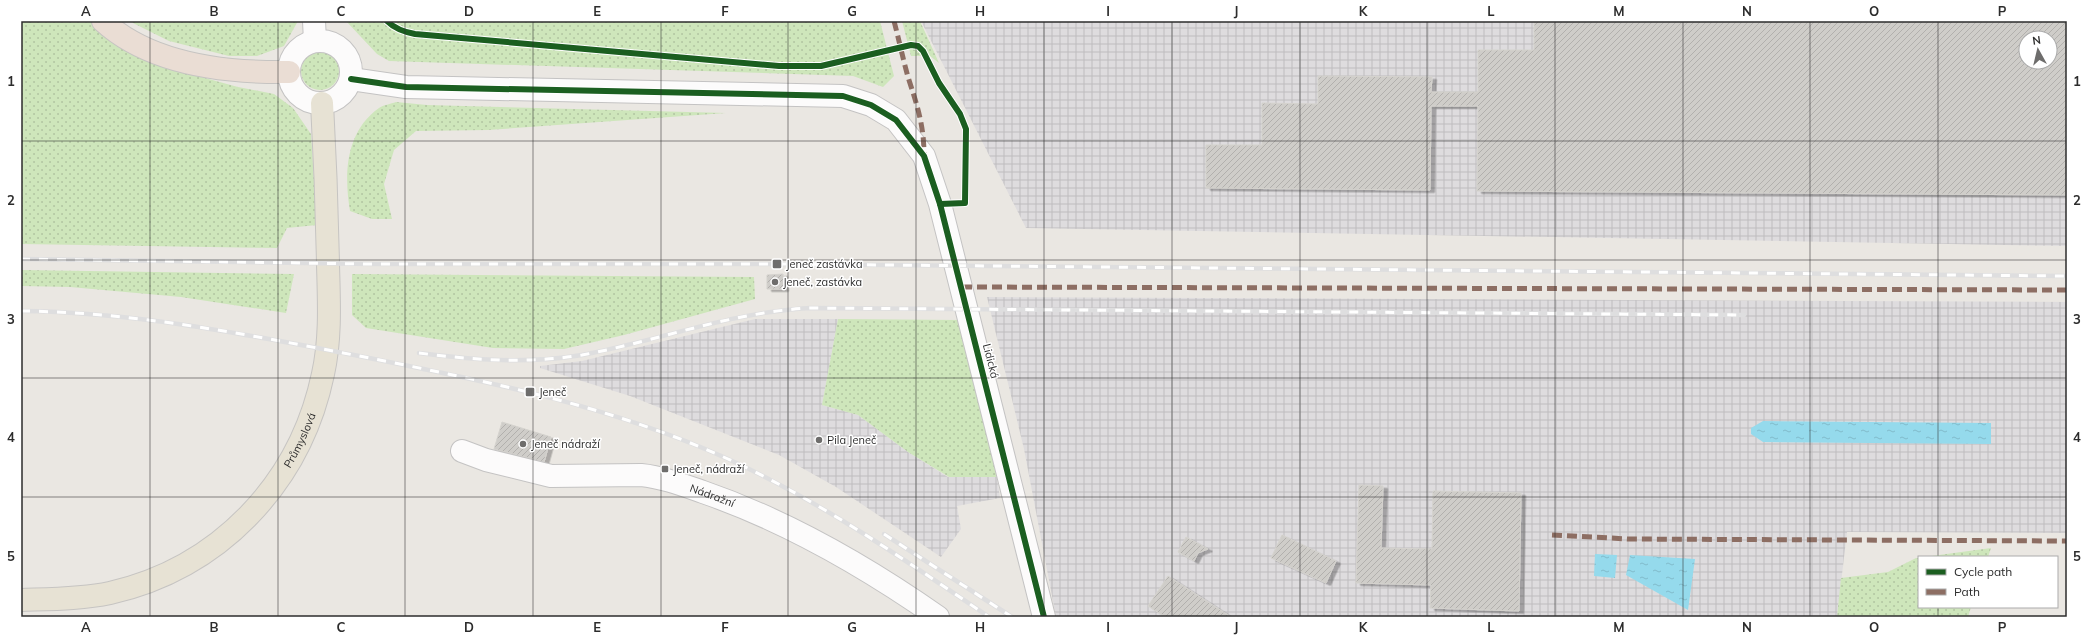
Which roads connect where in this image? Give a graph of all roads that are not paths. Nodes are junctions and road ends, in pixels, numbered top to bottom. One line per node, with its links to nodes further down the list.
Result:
1 (103, 21): 3 (highway)
2 (315, 31): 3 (street); 4 (street)
3 (289, 72): 5 (street)
4 (351, 79): 5 (street); 9 (street, Lidická)
5 (322, 103): 7 (main road, Průmyslová)
6 (462, 451): 8 (street, Nádražní)
7 (21, 600)
8 (938, 617)
9 (1044, 617)

